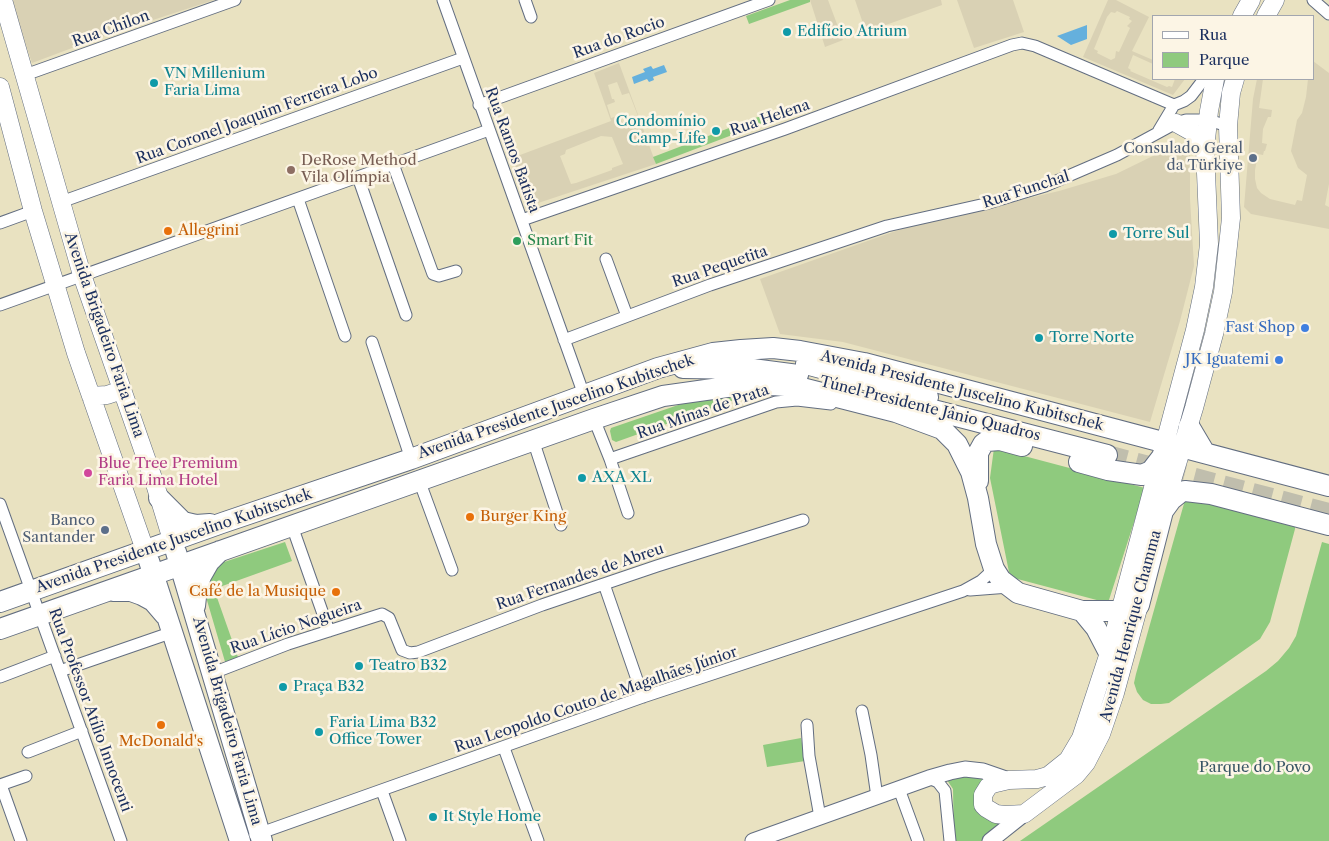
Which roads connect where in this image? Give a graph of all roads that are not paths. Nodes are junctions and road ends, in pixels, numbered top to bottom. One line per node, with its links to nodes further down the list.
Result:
1 (3, 0): 16 (main road, Avenida Brigadeiro Faria Lima)
2 (235, 0): 16 (street, Rua Chilon)
3 (443, 0): 15 (street, Rua Ramos Batista)
4 (525, 0): 14 (street)
5 (769, 0): 22 (street, Rua do Rocio)
6 (1251, 0): 11 (main road)
7 (1270, 0): 12 (main road)
8 (1275, 0): 13 (main road)
9 (1313, 0): 10 (street)
10 (1329, 14)
11 (1243, 15)
12 (1264, 15)
13 (1265, 15)
14 (531, 16)
15 (463, 58): 22 (street, Rua Ramos Batista); 33 (street, Rua Coronel Joaquim Ferreira Lobo)
16 (25, 75): 23 (main road, Avenida Brigadeiro Faria Lima)
17 (1203, 80): 21 (street)
18 (1216, 80): 24 (main road)
19 (1235, 80): 26 (main road)
20 (0, 85): 23 (main road); 34 (main road, Avenida Brigadeiro Faria Lima)
21 (1174, 104): 28 (street); 35 (street, Rua Helena)
22 (480, 105): 27 (street, Rua Ramos Batista)
23 (36, 116): 33 (main road, Avenida Brigadeiro Faria Lima)
24 (1208, 120): 25 (street, Rua Funchal); 26 (street, Rua Funchal); 29 (main road)
25 (1176, 123): 28 (street, Rua Funchal); 29 (main road)
26 (1228, 126): 57 (main road)
27 (488, 130): 30 (street); 35 (street, Rua Ramos Batista)
28 (1157, 133): 37 (street, Rua Funchal)
29 (1205, 146): 60 (main road)
30 (393, 164): 31 (street); 39 (street)
31 (358, 177): 32 (street); 43 (street)
32 (298, 198): 40 (street); 45 (street)
33 (61, 202): 40 (main road, Avenida Brigadeiro Faria Lima)
34 (33, 211): 36 (street); 41 (main road, Avenida Brigadeiro Faria Lima)
35 (522, 220): 46 (street, Rua Ramos Batista)
36 (0, 223)
37 (887, 226): 44 (street, Rua Pequetita)
38 (606, 259): 44 (street)
39 (456, 271)
40 (82, 275): 41 (street); 51 (main road, Avenida Brigadeiro Faria Lima)
41 (55, 285): 42 (street); 53 (main road, Avenida Brigadeiro Faria Lima)
42 (0, 305)
43 (406, 315)
44 (627, 316): 46 (street, Rua Pequetita)
45 (344, 336)
46 (564, 340): 52 (street, Rua Ramos Batista)
47 (372, 342): 61 (street)
48 (713, 353): 49 (highway, Avenida Presidente Juscelino Kubitschek); 50 (highway, Túnel Presidente Jânio Quadros); 60 (highway, Avenida Presidente Juscelino Kubitschek)
49 (658, 368): 50 (highway, Túnel Presidente Jânio Quadros); 52 (highway, Avenida Presidente Juscelino Kubitschek)
50 (752, 370): 54 (highway, Túnel Presidente Jânio Quadros)
51 (122, 390): 53 (main road); 65 (main road, Avenida Brigadeiro Faria Lima)
52 (584, 395): 61 (highway, Avenida Presidente Juscelino Kubitschek)
53 (91, 396): 77 (main road, Avenida Brigadeiro Faria Lima)
54 (663, 396): 55 (highway, Avenida Presidente Juscelino Kubitschek); 56 (highway, Avenida Presidente Juscelino Kubitschek)
55 (896, 412): 62 (street, Rua Minas de Prata); 66 (highway, Avenida Presidente Juscelino Kubitschek)
56 (594, 419): 58 (highway, Avenida Presidente Juscelino Kubitschek); 62 (street)
57 (1189, 426): 59 (highway); 60 (main road)
58 (533, 440): 63 (highway, Avenida Presidente Juscelino Kubitschek); 74 (street)
59 (1205, 453): 60 (highway, Avenida Presidente Juscelino Kubitschek); 64 (highway, Avenida Presidente Juscelino Kubitschek)
60 (1169, 454): 66 (highway); 68 (main road, Avenida Henrique Chamma); 91 (main road, Avenida Henrique Chamma)
61 (411, 458): 73 (highway, Avenida Presidente Juscelino Kubitschek)
62 (610, 459): 69 (street)
63 (419, 480): 75 (highway, Avenida Presidente Juscelino Kubitschek); 81 (street)
64 (1329, 486)
65 (159, 498): 73 (highway); 76 (main road, Avenida Brigadeiro Faria Lima)
66 (978, 498): 80 (highway)
67 (0, 504): 71 (street, Rua Professor Atílio Innocenti)
68 (1163, 511): 72 (highway); 89 (highway, Avenida Henrique Chamma)
69 (628, 513)
70 (803, 520): 83 (street, Rua Fernandes de Abreu)
71 (3, 521): 85 (street, Rua Professor Atílio Innocenti)
72 (1326, 522)
73 (222, 523): 76 (highway, Avenida Presidente Juscelino Kubitschek)
74 (561, 525)
75 (292, 526): 78 (highway, Avenida Presidente Juscelino Kubitschek); 97 (street)
76 (172, 540): 77 (highway, Avenida Presidente Juscelino Kubitschek); 79 (highway, Avenida Brigadeiro Faria Lima)
77 (145, 550): 82 (highway, Avenida Brigadeiro Faria Lima); 85 (highway, Avenida Presidente Juscelino Kubitschek)
78 (220, 551): 79 (highway, Avenida Presidente Juscelino Kubitschek); 92 (highway)
79 (180, 565): 82 (highway, Avenida Presidente Juscelino Kubitschek); 92 (highway, Avenida Brigadeiro Faria Lima)
80 (994, 569): 84 (highway); 87 (street, Rua Leopoldo Couto de Magalhães Júnior)
81 (452, 570)
82 (153, 575): 86 (highway, Avenida Presidente Juscelino Kubitschek); 95 (highway, Avenida Brigadeiro Faria Lima)
83 (604, 584): 94 (street, Rua Fernandes de Abreu); 104 (street)
84 (1009, 587): 87 (street, Rua Leopoldo Couto de Magalhães Júnior); 90 (highway)
85 (31, 591): 88 (highway, Avenida Presidente Juscelino Kubitschek); 93 (street, Rua Professor Atílio Innocenti)
86 (106, 591): 93 (highway, Avenida Presidente Juscelino Kubitschek); 95 (highway)
87 (963, 591): 104 (street, Rua Leopoldo Couto de Magalhães Júnior)
88 (0, 602)
89 (1139, 605): 91 (highway); 120 (main road, Avenida Henrique Chamma)
90 (1082, 611): 91 (highway); 98 (highway)
91 (1119, 611): 98 (main road, Avenida Henrique Chamma)
92 (195, 613): 101 (highway, Avenida Brigadeiro Faria Lima)
93 (40, 614): 96 (highway, Avenida Presidente Juscelino Kubitschek); 99 (street, Rua Professor Atílio Innocenti)
94 (389, 618): 97 (street, Rua Lício Nogueira)
95 (170, 626): 100 (street); 103 (highway, Avenida Brigadeiro Faria Lima)
96 (0, 629)
97 (329, 631): 101 (street, Rua Lício Nogueira)
98 (1109, 653): 115 (main road, Avenida Henrique Chamma)
99 (55, 656): 100 (street, Rua Professor Atílio Innocenti); 102 (street)
100 (60, 671): 107 (street, Rua Professor Atílio Innocenti)
101 (213, 673): 108 (highway, Avenida Brigadeiro Faria Lima)
102 (0, 677)
103 (190, 688): 108 (highway); 112 (highway, Avenida Brigadeiro Faria Lima)
104 (643, 697): 109 (street, Rua Leopoldo Couto de Magalhães Júnior)
105 (862, 711): 119 (street)
106 (807, 726): 121 (street)
107 (82, 732): 110 (street); 124 (street, Rua Professor Atílio Innocenti)
108 (231, 734): 111 (highway, Avenida Brigadeiro Faria Lima)
109 (504, 748): 118 (street, Rua Leopoldo Couto de Magalhães Júnior); 127 (street)
110 (28, 752)
111 (238, 759): 112 (highway); 122 (highway, Avenida Brigadeiro Faria Lima)
112 (218, 773): 125 (highway, Avenida Brigadeiro Faria Lima)
113 (26, 776): 116 (street)
114 (929, 778): 115 (street); 117 (street); 130 (street)
115 (1009, 780): 120 (main road)
116 (0, 785): 123 (street)
117 (899, 789): 119 (street); 129 (street)
118 (382, 791): 122 (street, Rua Leopoldo Couto de Magalhães Júnior); 126 (street)
119 (877, 797): 121 (street)
120 (1024, 814): 131 (street)
121 (820, 817): 128 (street)
122 (261, 837): 125 (street, Rua Leopoldo Couto de Magalhães Júnior)
123 (21, 841)
124 (121, 841)
125 (239, 841)
126 (400, 841)
127 (538, 841)
128 (753, 841)
129 (918, 841)
130 (950, 841)
131 (990, 841)

